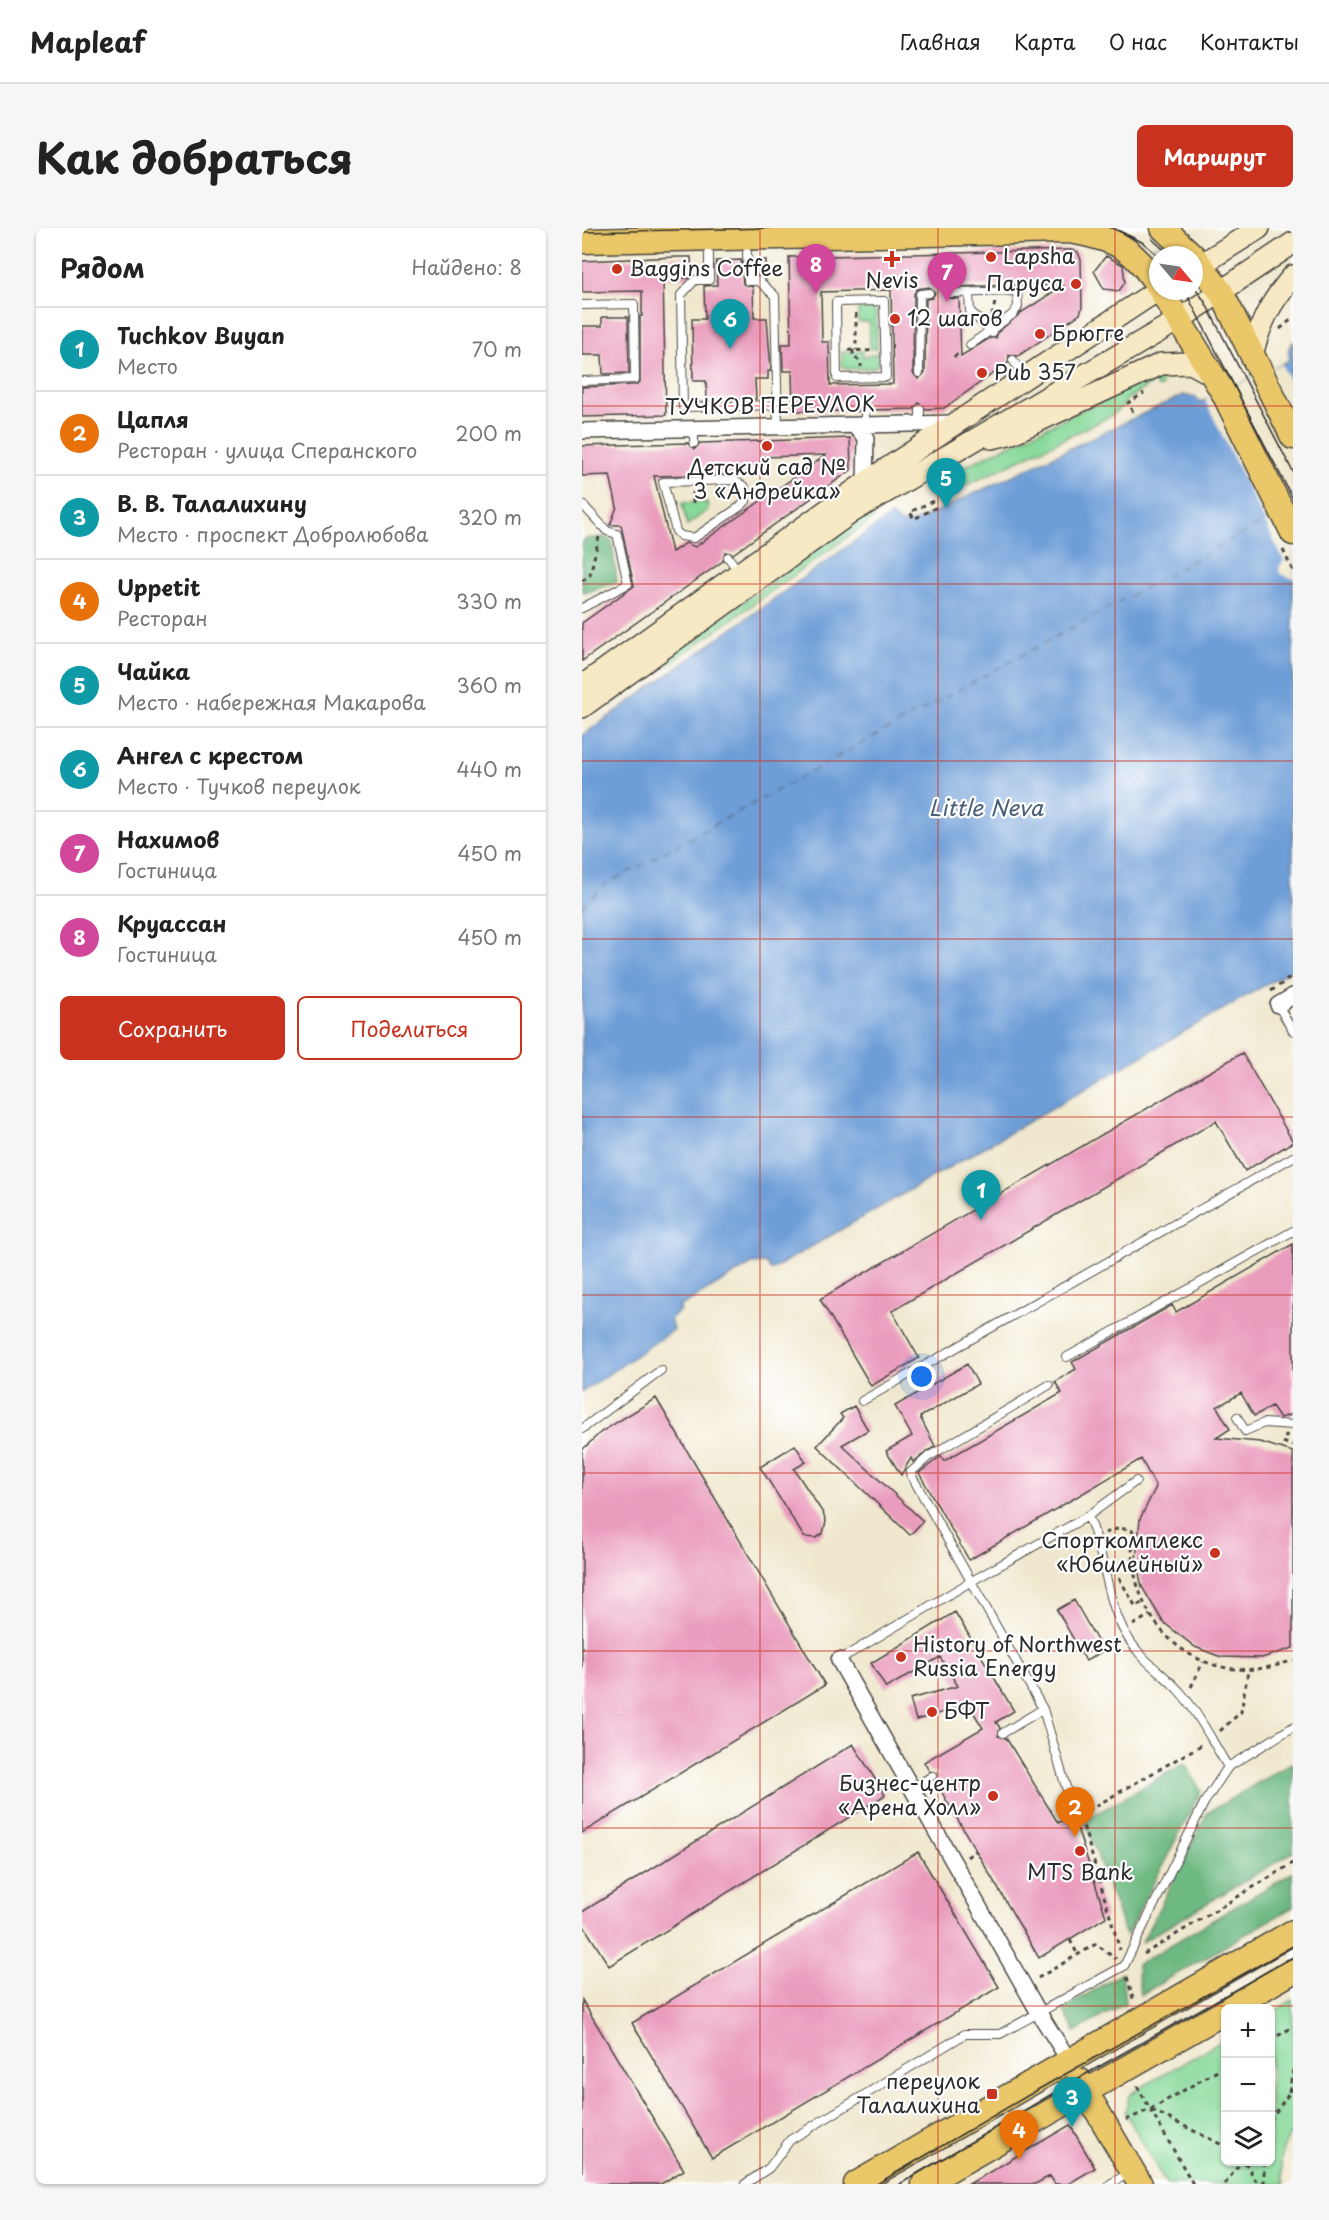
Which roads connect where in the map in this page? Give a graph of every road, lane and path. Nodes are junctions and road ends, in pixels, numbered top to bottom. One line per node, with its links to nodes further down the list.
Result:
1 (1163, 228): 5 (main road)
2 (1259, 228): 9 (main road)
3 (582, 241): 8 (main road)
4 (1293, 243): 14 (main road)
5 (1180, 246)
6 (747, 253): 39 (lane)
7 (709, 254): 39 (lane)
8 (1134, 256): 11 (main road); 22 (main road)
9 (1203, 257)
10 (1203, 271): 14 (main road)
11 (1149, 275)
12 (1293, 276): 33 (main road)
13 (996, 292): 17 (lane); 26 (path); 26 (lane)
14 (1221, 292): 24 (main road); 33 (main road)
15 (929, 293): 34 (lane)
16 (952, 293): 17 (lane)
17 (969, 293): 26 (lane)
18 (1149, 297): 22 (main road)
19 (1166, 300): 24 (main road)
20 (855, 302): 28 (path); 29 (lane); 30 (lane)
21 (582, 305): 35 (lane)
22 (1126, 310): 42 (main road)
23 (1293, 318): 25 (path)
24 (1180, 319): 37 (main road); 46 (main road)
25 (1279, 330)
26 (992, 332): 27 (lane)
27 (970, 345)
28 (855, 350): 29 (path); 30 (path); 36 (path)
29 (837, 351): 36 (lane)
30 (885, 351): 36 (lane)
31 (958, 353): 32 (path)
32 (954, 357)
33 (1256, 364): 45 (main road)
34 (919, 374)
35 (582, 381)
36 (865, 381)
37 (1218, 383): 46 (main road); 53 (main road)
38 (1141, 396): 40 (path)
39 (778, 405): 43 (lane)
40 (1133, 411)
41 (862, 421): 42 (street, ТУЧКОВ ПЕРЕУЛОК); 43 (street, ТУЧКОВ ПЕРЕУЛОК); 48 (street)
42 (959, 423): 48 (main road)
43 (778, 428): 44 (street, ТУЧКОВ ПЕРЕУЛОК)
44 (582, 431)
45 (1293, 437)
46 (962, 446): 54 (main road)
47 (694, 478): 47 (lane)
48 (865, 483): 54 (main road)
49 (933, 501): 51 (path)
50 (582, 504): 52 (lane)
51 (937, 507)
52 (601, 525): 55 (path); 56 (lane)
53 (1293, 534)
54 (739, 571): 57 (main road); 58 (main road)
55 (582, 580)
56 (582, 608)
57 (586, 680)
58 (582, 707)
59 (1293, 996): 60 (street)
60 (1278, 1005): 61 (lane)
61 (1293, 1031)
62 (1293, 1157): 67 (lane)
63 (1293, 1231): 64 (lane)
64 (1067, 1357)
65 (661, 1370): 70 (lane)
66 (1049, 1385): 77 (lane)
67 (862, 1401)
68 (1237, 1417): 69 (lane)
69 (1293, 1425)
70 (582, 1429)
71 (1286, 1437): 72 (path)
72 (1293, 1446)
73 (1136, 1480): 74 (lane)
74 (1088, 1516): 75 (lane); 77 (lane)
75 (1097, 1535): 78 (path); 89 (lane)
76 (1114, 1570): 78 (path)
77 (970, 1582): 81 (lane); 86 (lane)
78 (1143, 1602): 79 (path)
79 (1150, 1615): 80 (path); 83 (path)
80 (1133, 1625)
81 (839, 1660): 92 (street)
82 (1293, 1660): 84 (path)
83 (1203, 1662): 84 (path); 85 (path)
84 (1248, 1671): 89 (path)
85 (1194, 1684)
86 (1043, 1709): 88 (lane); 93 (lane)
87 (1293, 1727): 90 (lane)
88 (1003, 1734)
89 (1211, 1740): 90 (lane); 94 (path)
90 (1228, 1767): 101 (lane)
91 (933, 1776): 92 (lane)
92 (912, 1789): 106 (street)
93 (1068, 1794): 94 (path)
94 (1080, 1815): 101 (path)
95 (960, 1849): 96 (path)
96 (976, 1851)
97 (1293, 1863): 101 (path)
98 (1293, 1932): 110 (main road)
99 (1070, 1940): 100 (path)
100 (1078, 1955): 101 (path); 103 (path)
101 (1124, 1966): 104 (path); 106 (lane)
102 (1293, 1971): 105 (main road)
103 (1037, 1979)
104 (1134, 2004)
105 (1237, 2004)
106 (1039, 2013): 110 (street); 126 (lane)
107 (1221, 2014): 115 (main road)
108 (1293, 2027): 109 (path)
109 (1275, 2037)
110 (1070, 2062): 115 (main road); 127 (main road)
111 (1221, 2069): 117 (path)
112 (1293, 2070): 116 (path)
113 (1137, 2086): 117 (path)
114 (1293, 2088): 116 (path)
115 (1086, 2092): 124 (main road); 125 (main road)
116 (1288, 2094): 118 (path)
117 (1151, 2109): 119 (path); 120 (path); 129 (path)
118 (1275, 2113)
119 (1124, 2121)
120 (1221, 2144)
121 (1240, 2166): 130 (path)
122 (1246, 2166): 131 (path)
123 (1264, 2166): 132 (path)
124 (1136, 2178): 128 (lane)
125 (935, 2181)
126 (745, 2184)
127 (856, 2184)
128 (1110, 2184)
129 (1192, 2184)
130 (1225, 2184)
131 (1258, 2184)
132 (1264, 2184)

